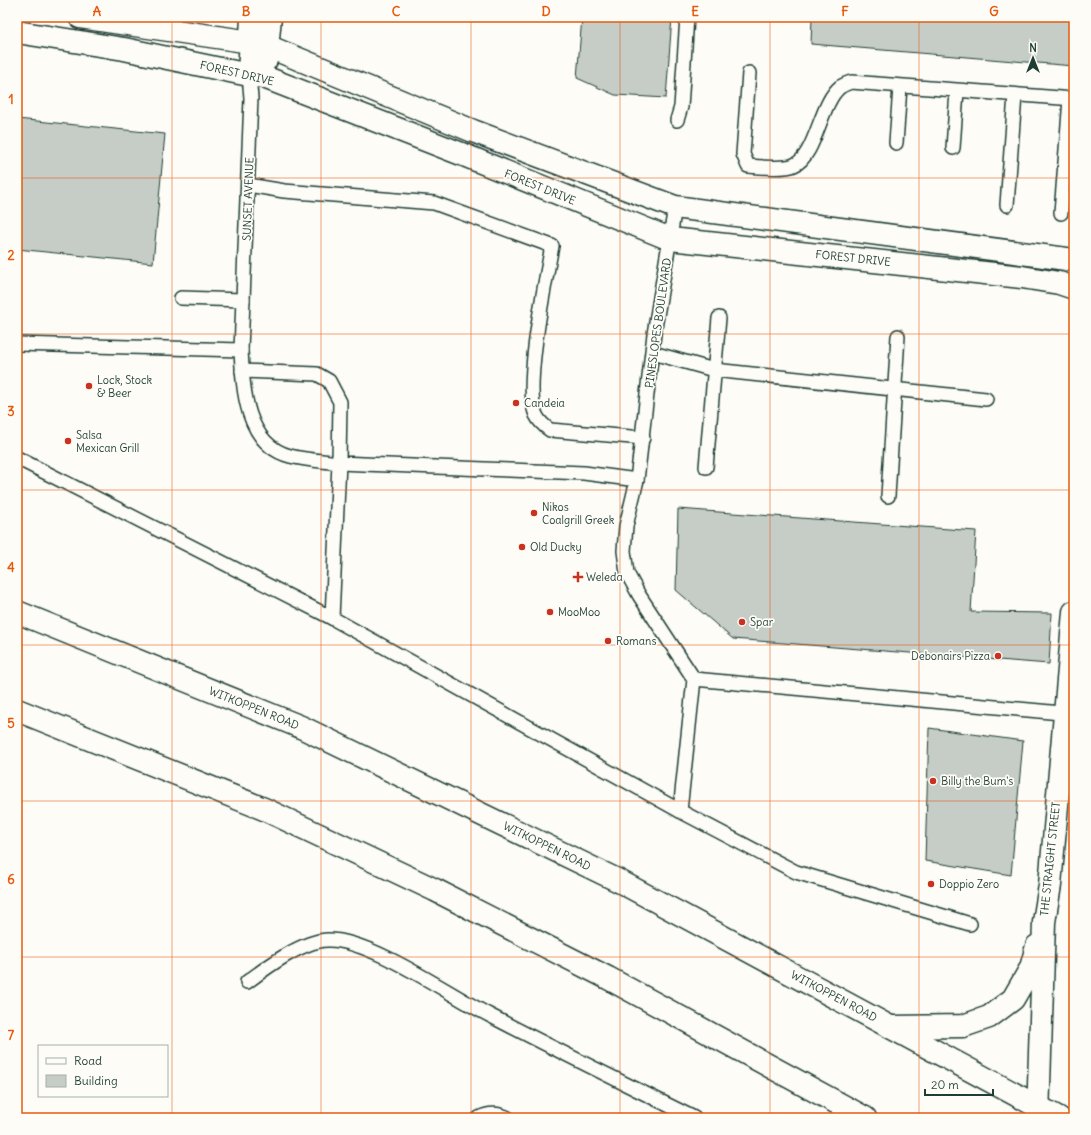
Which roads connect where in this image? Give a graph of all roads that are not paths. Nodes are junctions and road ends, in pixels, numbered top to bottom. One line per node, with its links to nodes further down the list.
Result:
1 (80, 17): 6 (street)
2 (252, 17): 6 (street, SUNSET AVENUE)
3 (270, 17): 6 (street, SUNSET AVENUE)
4 (687, 17): 13 (lane)
5 (17, 32): 8 (street, FOREST DRIVE)
6 (259, 44): 8 (street, SUNSET AVENUE); 18 (street)
7 (749, 74): 9 (lane)
8 (256, 76): 16 (lane, SUNSET AVENUE); 20 (street, FOREST DRIVE)
9 (900, 87): 10 (lane); 14 (lane)
10 (957, 91): 11 (lane); 15 (lane)
11 (1015, 95): 12 (lane); 17 (lane)
12 (1072, 99): 19 (lane)
13 (676, 120)
14 (896, 143)
15 (954, 148)
16 (248, 185): 24 (lane, SUNSET AVENUE); 34 (lane)
17 (1007, 205)
18 (675, 207): 20 (lane, PINESLOPES BOULEVARD); 21 (street)
19 (1060, 213)
20 (670, 239): 22 (street, FOREST DRIVE); 29 (lane, PINESLOPES BOULEVARD)
21 (1074, 260)
22 (1074, 288)
23 (181, 298): 24 (lane)
24 (243, 300): 28 (lane, SUNSET AVENUE)
25 (719, 318): 31 (lane)
26 (898, 336): 32 (lane)
27 (17, 344): 28 (lane)
28 (241, 350): 30 (lane, SUNSET AVENUE)
29 (653, 353): 31 (lane); 34 (lane, PINESLOPES BOULEVARD)
30 (242, 370): 36 (lane, SUNSET AVENUE); 36 (lane)
31 (714, 370): 32 (lane); 37 (lane)
32 (894, 390): 33 (lane); 39 (lane)
33 (986, 399)
34 (643, 438): 38 (lane, PINESLOPES BOULEVARD)
35 (17, 458): 42 (lane)
36 (339, 463): 38 (lane, SUNSET AVENUE); 42 (lane)
37 (706, 467)
38 (636, 480): 43 (lane, PINESLOPES BOULEVARD)
39 (888, 496)
40 (17, 612): 50 (street, WITKOPPEN ROAD)
41 (1074, 612): 45 (street, THE STRAIGHT STREET)
42 (332, 618): 46 (lane)
43 (694, 679): 45 (lane); 46 (lane)
44 (17, 710): 55 (street)
45 (1069, 713): 47 (street, THE STRAIGHT STREET)
46 (680, 811): 48 (lane)
47 (1044, 922): 50 (street); 51 (street, THE STRAIGHT STREET)
48 (970, 924)
49 (247, 982): 54 (lane)
50 (892, 1027): 51 (street, WITKOPPEN ROAD)
51 (1038, 1112): 56 (street, WITKOPPEN ROAD)
52 (479, 1118): 53 (lane)
53 (508, 1118)
54 (694, 1118)
55 (865, 1118)
56 (1058, 1118)

